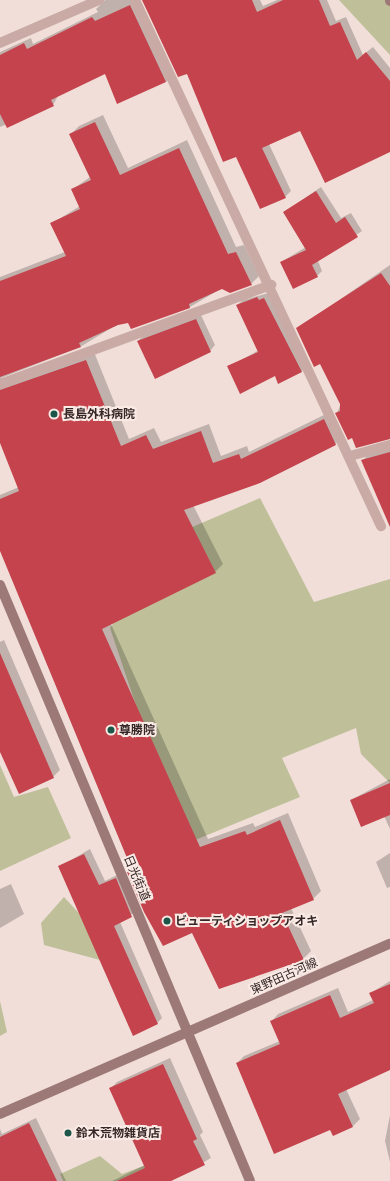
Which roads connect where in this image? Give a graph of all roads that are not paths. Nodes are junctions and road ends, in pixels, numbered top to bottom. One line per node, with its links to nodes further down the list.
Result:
1 (99, 0): 3 (street)
2 (135, 0): 4 (street)
3 (0, 43)
4 (271, 285): 5 (street); 7 (street)
5 (0, 384)
6 (390, 445): 7 (street)
7 (350, 456): 8 (street)
8 (381, 526)
9 (0, 585): 11 (main road, 日光街道)
10 (390, 944): 11 (main road, 東野田古河線)
11 (188, 1033): 12 (main road, 東野田古河線); 13 (main road, 日光街道)
12 (0, 1114)
13 (250, 1181)

